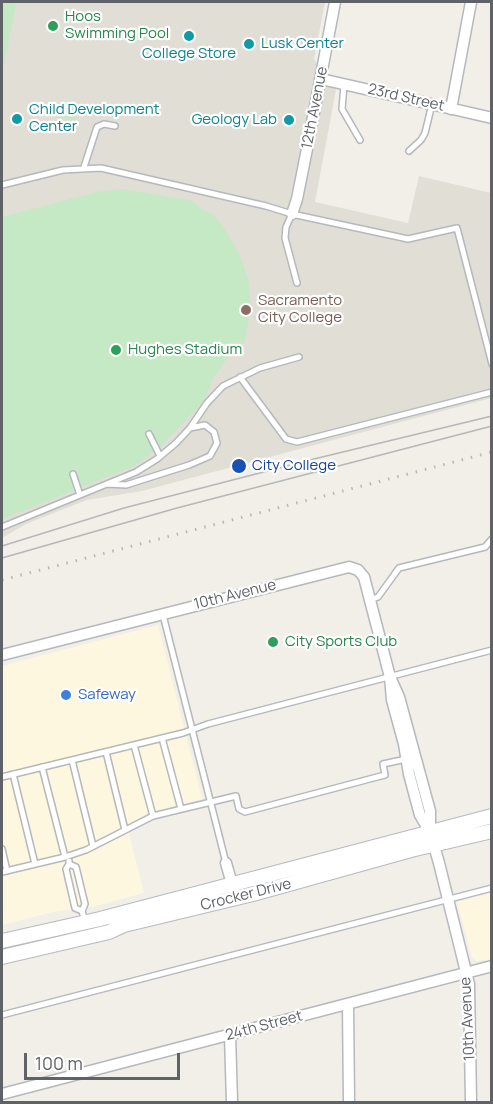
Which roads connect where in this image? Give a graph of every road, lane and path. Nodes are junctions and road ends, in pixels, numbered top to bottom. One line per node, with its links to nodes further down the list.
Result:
1 (335, 2): 3 (street, 12th Avenue)
2 (471, 2): 6 (street)
3 (321, 79): 4 (street, 23rd Street); 13 (street, 12th Avenue)
4 (345, 84): 5 (street, 23rd Street); 9 (lane)
5 (432, 104): 6 (street, 23rd Street); 10 (lane)
6 (451, 109): 7 (street, 23rd Street)
7 (492, 118)
8 (115, 126): 11 (lane)
9 (360, 141)
10 (409, 151)
11 (84, 167): 12 (lane); 13 (lane)
12 (2, 185)
13 (292, 214): 14 (lane); 16 (lane)
14 (297, 283)
15 (299, 357): 17 (lane)
16 (492, 364)
17 (240, 377): 18 (lane); 19 (lane)
18 (492, 392)
19 (190, 428): 21 (lane); 23 (lane)
20 (149, 434): 21 (lane)
21 (160, 456): 23 (lane)
22 (73, 474): 24 (lane)
23 (105, 484): 24 (lane)
24 (80, 495): 25 (lane)
25 (2, 527)
26 (492, 539): 27 (lane)
27 (370, 600): 28 (street, 10th Avenue); 31 (street, 10th Avenue)
28 (162, 614): 30 (street, 10th Avenue); 32 (lane)
29 (492, 650): 31 (lane)
30 (2, 655)
31 (390, 677): 32 (lane); 36 (street, 10th Avenue); 47 (street, 10th Avenue)
32 (192, 729): 33 (lane); 41 (lane)
33 (162, 738): 34 (lane); 42 (lane)
34 (134, 745): 35 (lane); 43 (lane)
35 (106, 752): 37 (lane); 45 (lane)
36 (406, 759): 41 (lane); 47 (street, 10th Avenue)
37 (72, 760): 38 (lane); 48 (lane)
38 (42, 767): 39 (lane); 50 (lane)
39 (13, 774): 40 (lane); 52 (lane)
40 (2, 777)
41 (211, 802): 42 (lane); 51 (lane)
42 (181, 809): 43 (lane)
43 (153, 816): 45 (lane)
44 (492, 816): 47 (street, Crocker Drive)
45 (125, 830): 48 (lane)
46 (492, 831): 47 (street, Crocker Drive)
47 (432, 839): 56 (street, Crocker Drive); 57 (street, 10th Avenue)
48 (93, 846): 50 (lane)
49 (2, 849): 54 (lane)
50 (66, 857): 52 (lane); 53 (lane)
51 (226, 863): 56 (street)
52 (35, 864): 54 (lane)
53 (69, 864): 58 (lane); 58 (lane)
54 (4, 871)
55 (492, 888): 57 (lane)
56 (233, 891): 58 (street, Crocker Drive); 60 (street, Crocker Drive)
57 (448, 899): 62 (street, 10th Avenue); 64 (lane)
58 (83, 916): 59 (street, Crocker Drive)
59 (2, 941)
60 (2, 957)
61 (492, 966): 62 (street, 24th Street)
62 (467, 973): 63 (street, 24th Street); 69 (street, 10th Avenue)
63 (348, 1004): 65 (street, 24th Street); 68 (street)
64 (2, 1015)
65 (230, 1035): 66 (street, 24th Street); 67 (street)
66 (2, 1094)
67 (232, 1102)
68 (349, 1102)
69 (471, 1102)

